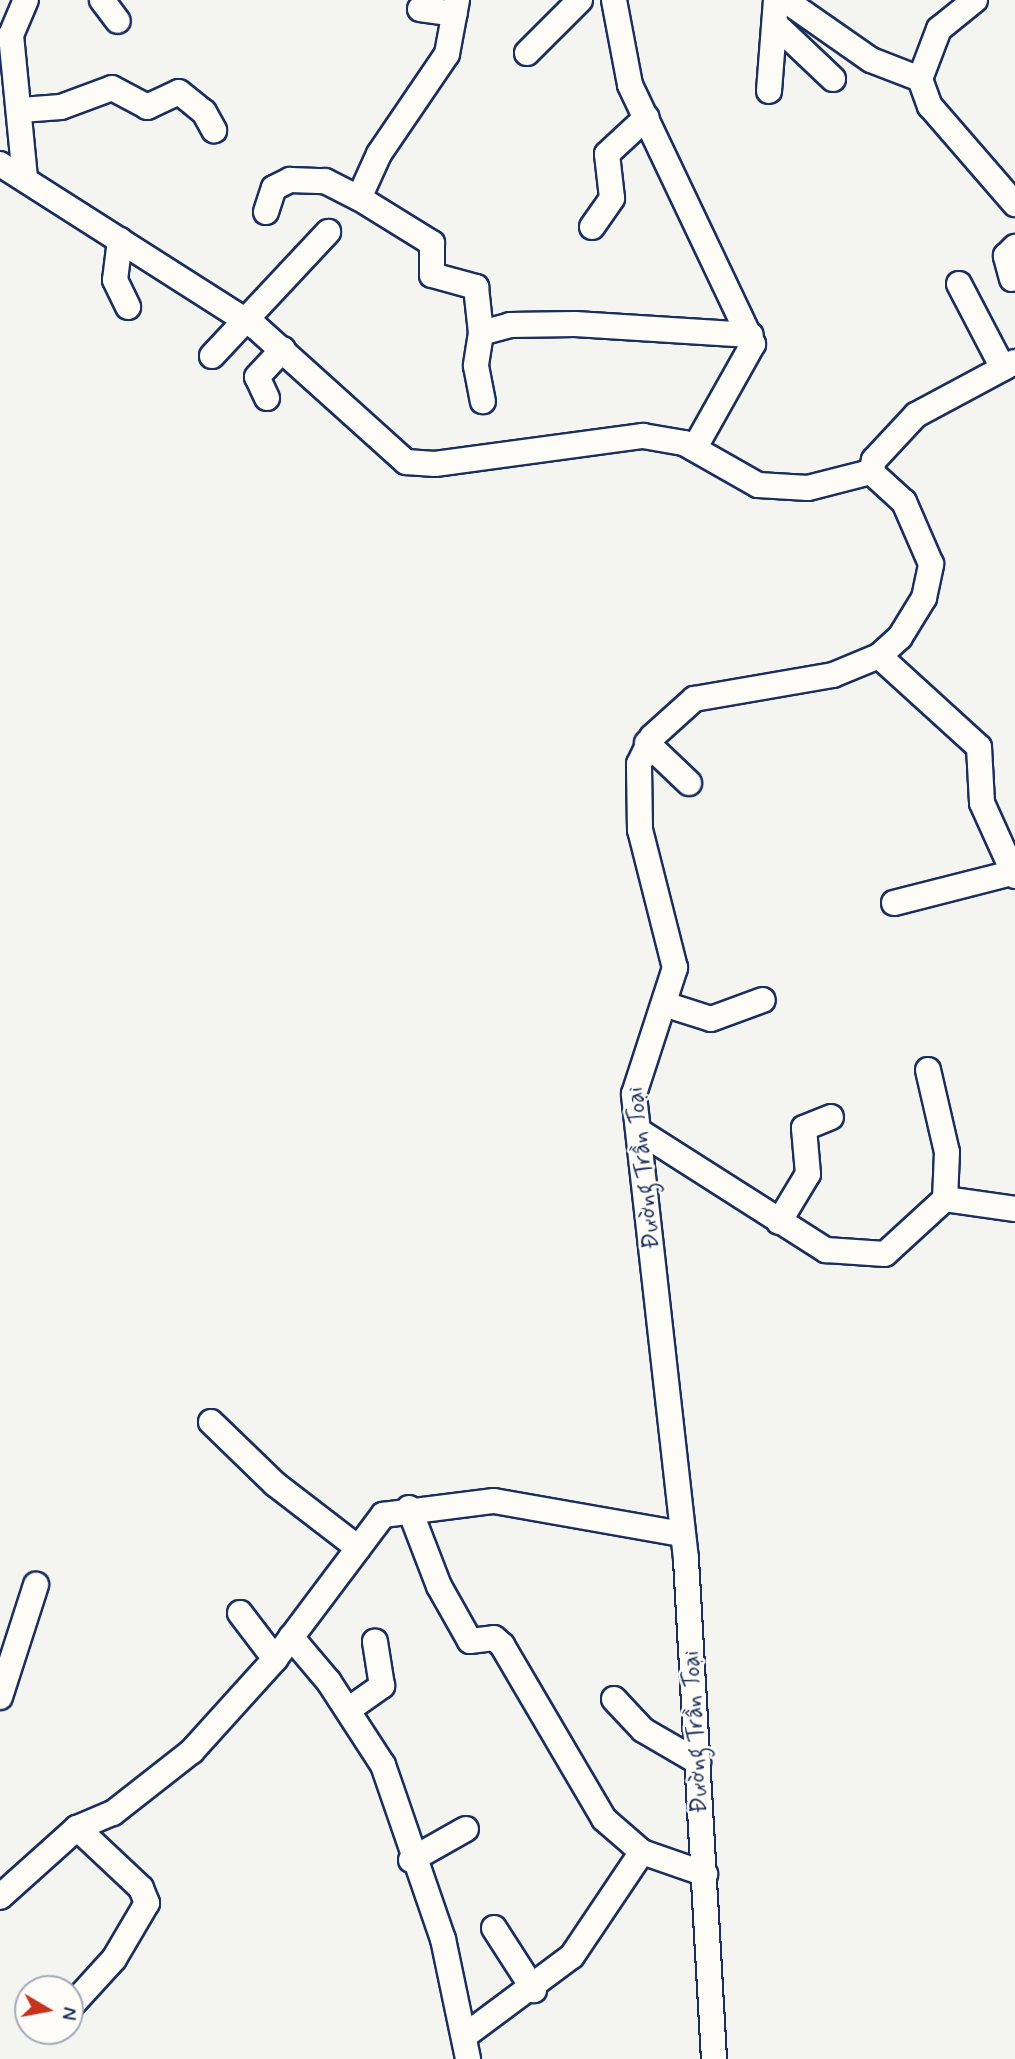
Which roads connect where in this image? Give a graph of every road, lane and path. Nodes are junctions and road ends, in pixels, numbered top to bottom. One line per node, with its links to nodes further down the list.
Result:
1 (26, 0): 15 (street)
2 (102, 0): 10 (street)
3 (580, 0): 11 (street)
4 (614, 0): 16 (street)
5 (785, 0): 13 (street)
6 (975, 0): 13 (street)
7 (456, 7): 8 (street); 20 (street)
8 (420, 9)
9 (776, 12): 12 (street); 14 (street)
10 (118, 21)
11 (527, 53)
12 (833, 79)
13 (920, 79): 21 (street)
14 (769, 91)
15 (21, 110): 17 (street); 19 (street)
16 (647, 117): 23 (street); 32 (street)
17 (214, 130)
18 (0, 163): 19 (street)
19 (25, 178): 25 (street)
20 (359, 198): 22 (street); 31 (street)
21 (1015, 204)
22 (266, 212)
23 (592, 227)
24 (328, 232): 30 (street)
25 (120, 240): 29 (street); 30 (street)
26 (1015, 247): 27 (street)
27 (1012, 279)
28 (959, 284): 35 (street)
29 (128, 307)
30 (247, 322): 33 (street); 34 (street)
31 (481, 333): 32 (street); 37 (street)
32 (751, 335): 38 (street)
33 (283, 349): 36 (street); 38 (street)
34 (212, 356)
35 (1009, 365): 39 (street)
36 (267, 398)
37 (483, 401)
38 (694, 449): 39 (street)
39 (871, 472): 40 (street)
40 (879, 656): 41 (street); 43 (street)
41 (647, 743): 42 (street); 46 (street, Đường Trần Toại)
42 (689, 782)
43 (1014, 875): 44 (street)
44 (894, 903)
45 (763, 1000): 46 (street)
46 (664, 1004): 49 (street, Đường Trần Toại)
47 (928, 1070): 50 (street)
48 (831, 1117): 52 (street)
49 (639, 1131): 52 (street); 55 (street, Đường Trần Toại)
50 (944, 1199): 51 (street); 52 (street)
51 (1015, 1209)
52 (779, 1222)
53 (211, 1422): 56 (street)
54 (409, 1508): 55 (street); 56 (street); 68 (street)
55 (682, 1534): 65 (street, Đường Trần Toại)
56 (358, 1548): 59 (street)
57 (36, 1586): 62 (street)
58 (240, 1613): 61 (street)
59 (290, 1637): 61 (street); 64 (street)
60 (375, 1642): 64 (street)
61 (275, 1659): 66 (street)
62 (0, 1697)
63 (614, 1699): 65 (street)
64 (348, 1710): 69 (street)
65 (698, 1762): 70 (street, Đường Trần Toại)
66 (77, 1828): 71 (street); 74 (street)
67 (466, 1829): 69 (street)
68 (642, 1852): 70 (street); 73 (street)
69 (411, 1860): 75 (street)
70 (705, 1874): 76 (street, Đường Trần Toại)
71 (0, 1897)
72 (494, 1928): 73 (street)
73 (534, 1990): 75 (street)
74 (84, 1992)
75 (467, 2047)
76 (714, 2059)

